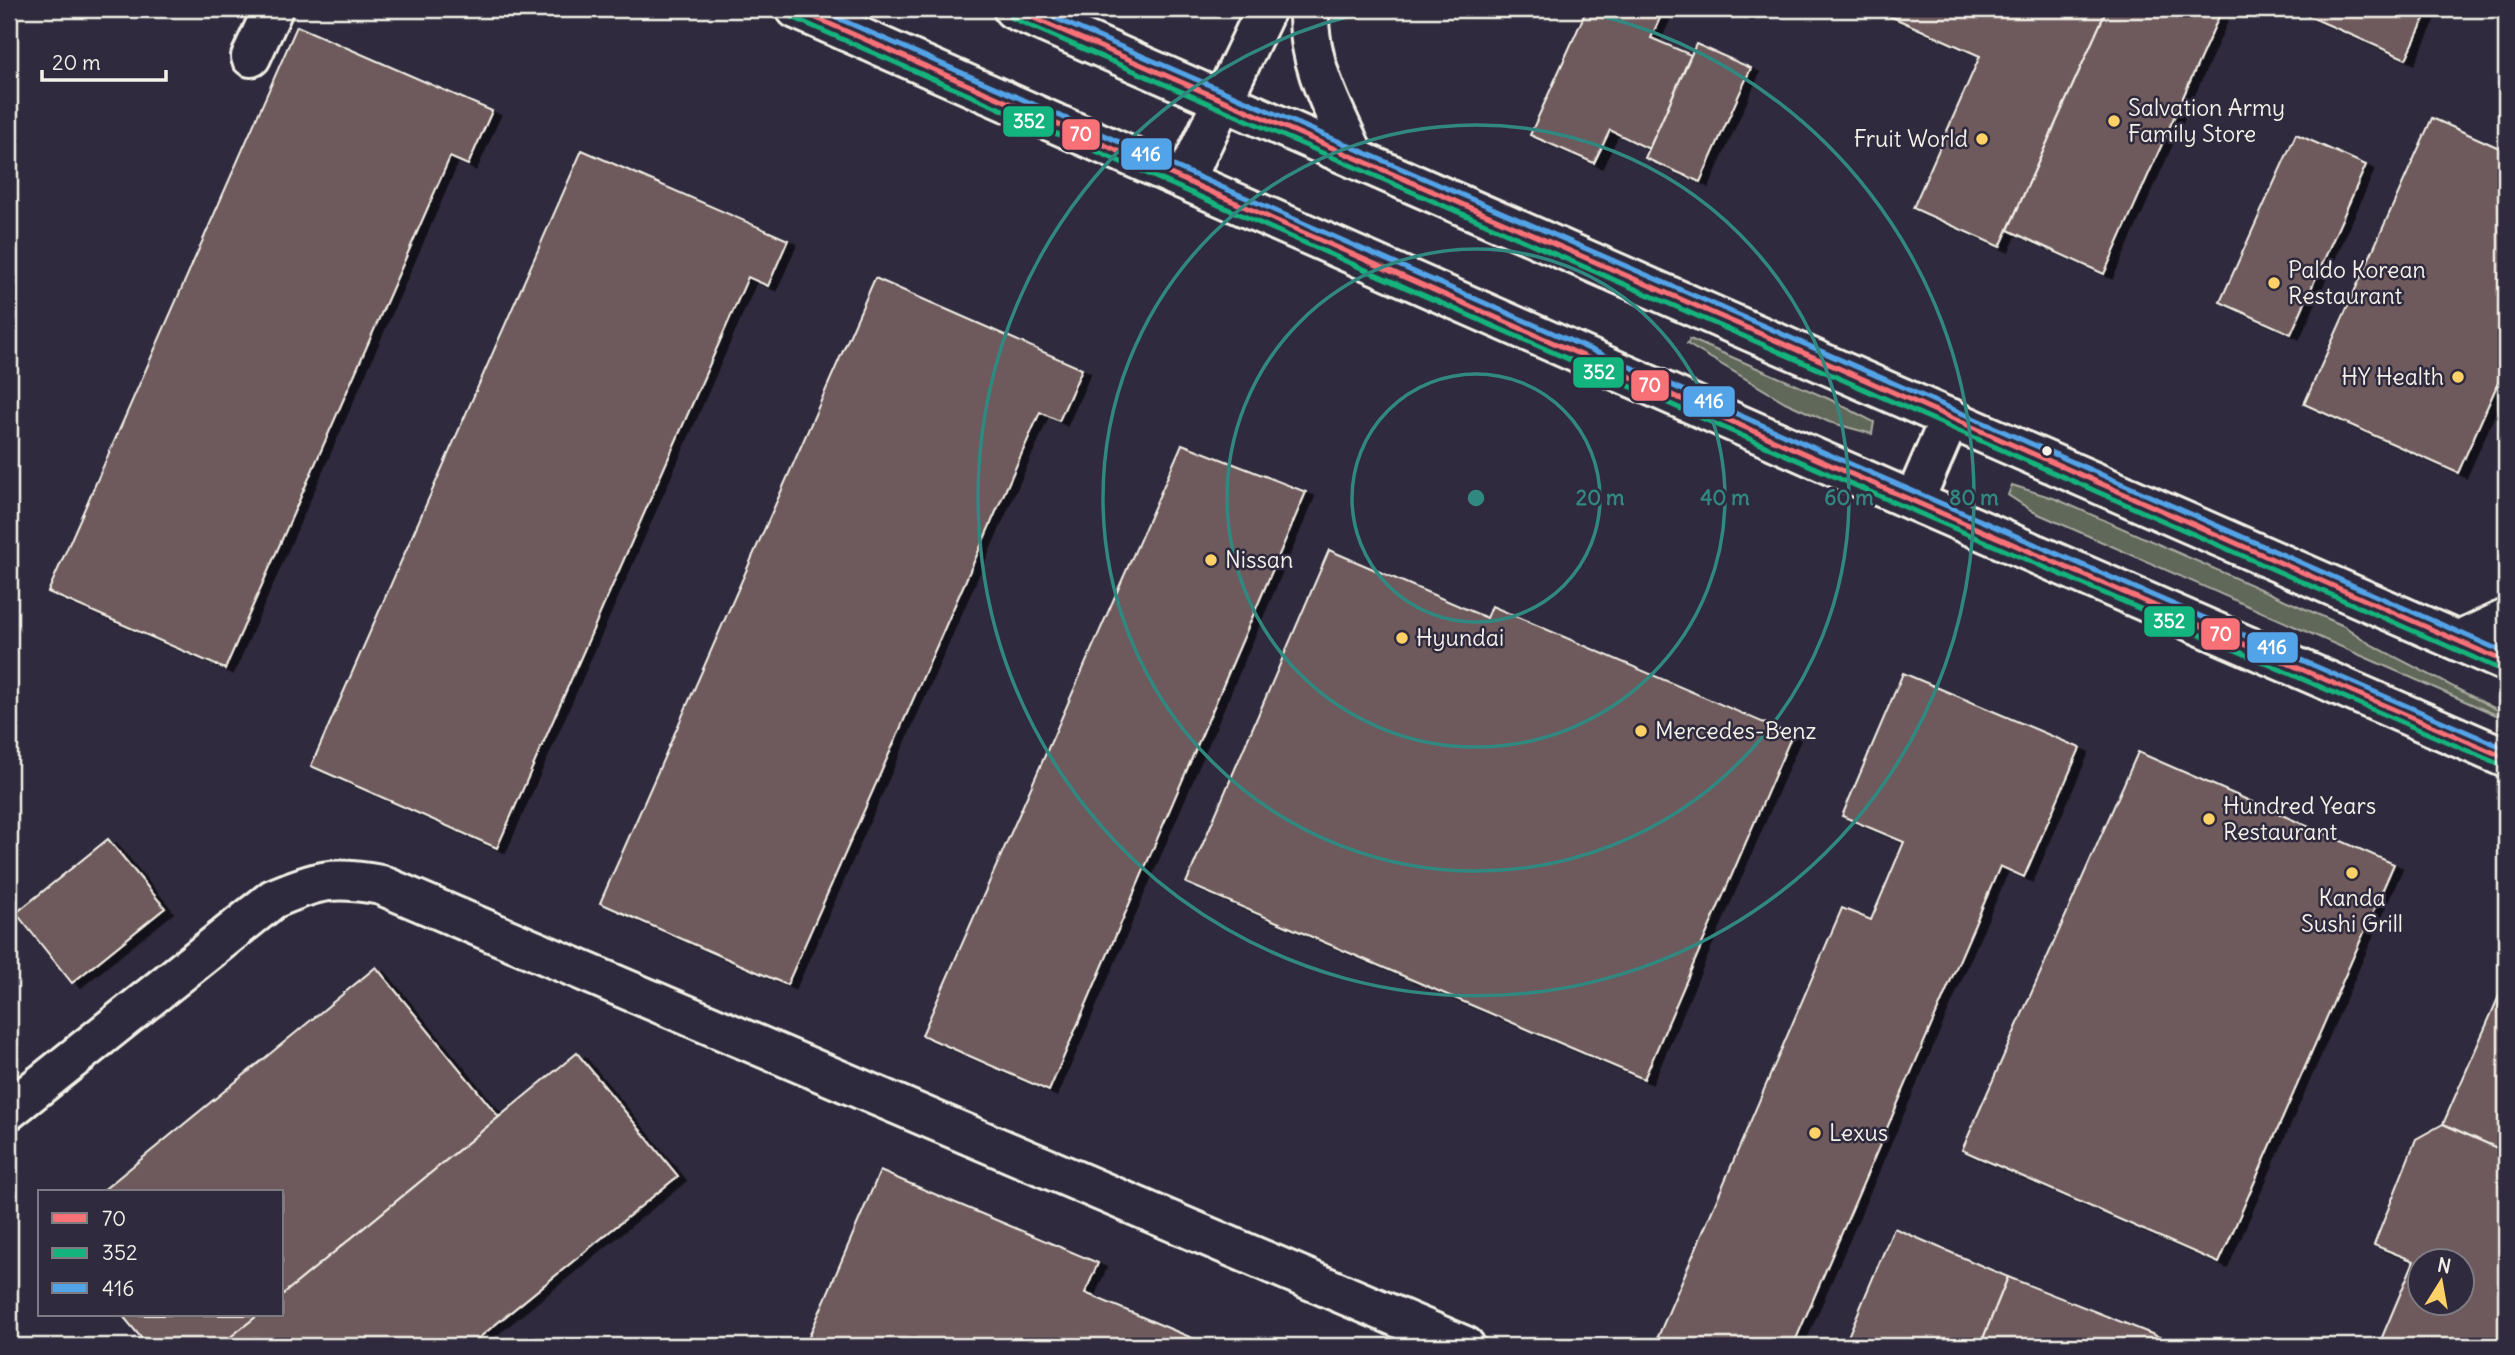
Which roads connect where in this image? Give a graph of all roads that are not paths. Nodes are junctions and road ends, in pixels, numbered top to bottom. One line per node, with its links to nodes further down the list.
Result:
1 (272, 9): 6 (main road)
2 (796, 9): 9 (main road)
3 (1013, 9): 7 (main road)
4 (1266, 9): 7 (main road)
5 (1309, 9): 8 (main road)
6 (250, 57)
7 (1221, 100): 8 (main road); 9 (main road)
8 (1356, 159): 10 (main road)
9 (1185, 180): 11 (main road)
10 (1950, 418): 11 (main road); 13 (main road)
11 (1914, 501): 15 (main road)
12 (2506, 619): 13 (main road)
13 (2459, 641): 14 (main road)
14 (2506, 662)
15 (2506, 758)
16 (9, 1110): 17 (main road)
17 (1465, 1346)

